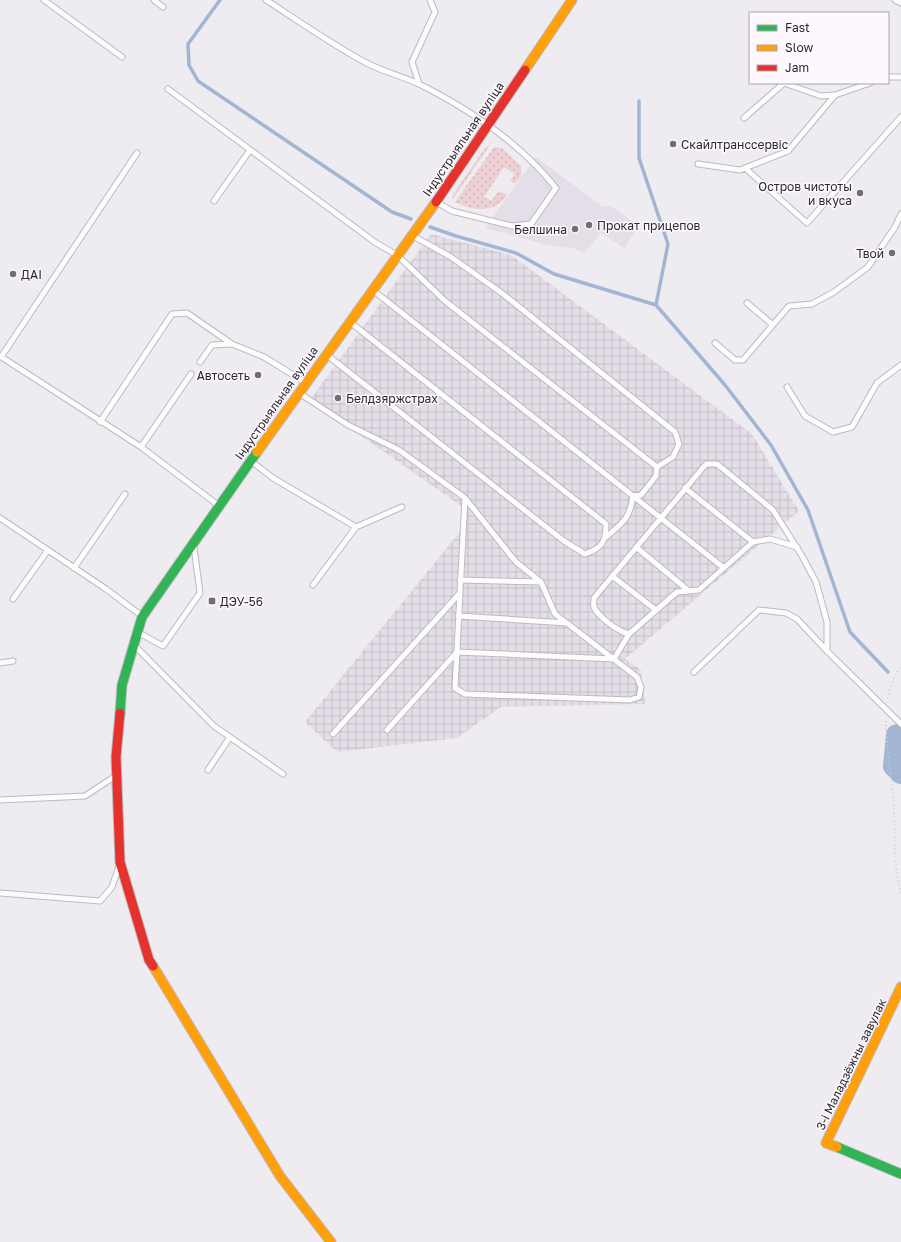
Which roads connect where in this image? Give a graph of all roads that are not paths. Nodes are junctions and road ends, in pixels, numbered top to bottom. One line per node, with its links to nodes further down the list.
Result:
1 (44, 0): 9 (lane)
2 (154, 0): 8 (lane)
3 (266, 0): 12 (lane)
4 (430, 0): 12 (lane)
5 (572, 0): 20 (street, Індустрыяльная вуліца)
6 (895, 0): 7 (lane)
7 (901, 3)
8 (163, 7)
9 (122, 57)
10 (889, 76): 11 (lane)
11 (901, 77)
12 (419, 84): 20 (lane)
13 (783, 84): 19 (lane)
14 (787, 84): 17 (lane)
15 (867, 84): 17 (lane)
16 (168, 89): 21 (lane)
17 (835, 95): 24 (lane)
18 (901, 117): 24 (lane)
19 (744, 118)
20 (488, 126): 26 (street, Індустрыяльная вуліца); 26 (lane)
21 (250, 150): 25 (lane); 29 (lane)
22 (137, 153): 37 (lane)
23 (698, 164): 24 (lane)
24 (745, 168)
25 (214, 201)
26 (436, 202): 28 (street, Індустрыяльная вуліца)
27 (901, 214): 33 (lane)
28 (411, 235): 29 (street, Індустрыяльная вуліца); 47 (lane)
29 (397, 255): 30 (street, Індустрыяльная вуліца); 47 (lane)
30 (372, 290): 32 (street, Індустрыяльная вуліца); 50 (lane)
31 (747, 304): 33 (lane)
32 (349, 321): 36 (street, Індустрыяльная вуліца); 57 (lane)
33 (773, 325): 34 (lane)
34 (715, 343)
35 (232, 344): 38 (lane); 41 (lane); 44 (lane)
36 (326, 354): 41 (street, Індустрыяльная вуліца); 57 (lane)
37 (1, 357): 44 (lane)
38 (200, 362)
39 (901, 365): 42 (lane)
40 (191, 374): 45 (lane)
41 (305, 383): 43 (street, Індустрыяльная вуліца)
42 (787, 387)
43 (298, 392): 46 (street, Індустрыяльная вуліца); 51 (lane)
44 (100, 422): 45 (lane)
45 (141, 447): 52 (lane)
46 (251, 460): 52 (street, Індустрыяльная вуліца); 56 (lane)
47 (657, 467): 50 (lane)
48 (685, 488): 55 (lane); 59 (lane); 61 (lane)
49 (124, 494): 63 (lane)
50 (633, 496): 55 (lane); 57 (lane)
51 (465, 498): 66 (lane); 67 (lane)
52 (219, 505): 58 (street, Індустрыяльная вуліца)
53 (402, 507): 56 (lane)
54 (0, 518): 62 (lane)
55 (660, 518): 60 (lane); 64 (lane)
56 (356, 527): 68 (lane)
57 (606, 537)
58 (194, 542): 74 (street, Індустрыяльная вуліца); 76 (lane)
59 (753, 542): 61 (lane); 64 (lane)
60 (636, 547): 65 (lane); 69 (lane)
61 (797, 547): 79 (lane)
62 (48, 550): 63 (lane); 71 (lane)
63 (74, 568): 74 (lane)
64 (724, 568): 69 (lane)
65 (612, 576): 72 (lane); 77 (lane)
66 (460, 580): 67 (lane); 70 (lane)
67 (541, 582): 75 (lane)
68 (313, 585)
69 (689, 591): 72 (lane)
70 (459, 594): 73 (lane); 87 (lane)
71 (13, 599)
72 (656, 610): 77 (lane)
73 (458, 616): 75 (lane); 80 (lane)
74 (142, 617): 76 (street, Індустрыяльная вуліца)
75 (567, 623): 81 (lane)
76 (138, 632): 78 (street, Індустрыяльная вуліца)
77 (629, 634): 81 (lane)
78 (134, 645): 88 (lane); 91 (street, Індустрыяльная вуліца)
79 (827, 651): 84 (lane); 85 (lane)
80 (457, 652): 81 (lane); 81 (lane); 86 (lane)
81 (614, 660)
82 (13, 661): 83 (lane)
83 (0, 663)
84 (694, 672)
85 (901, 724)
86 (387, 730)
87 (333, 734)
88 (230, 738): 89 (lane); 90 (lane)
89 (208, 770)
90 (283, 774)
91 (117, 775): 92 (lane); 93 (street, Індустрыяльная вуліца)
92 (0, 800)
93 (120, 862): 94 (lane); 97 (street, Індустрыяльная вуліца)
94 (0, 893)
95 (901, 987): 96 (street, 3-і Маладзёжны завулак)
96 (901, 1174)
97 (331, 1242)

